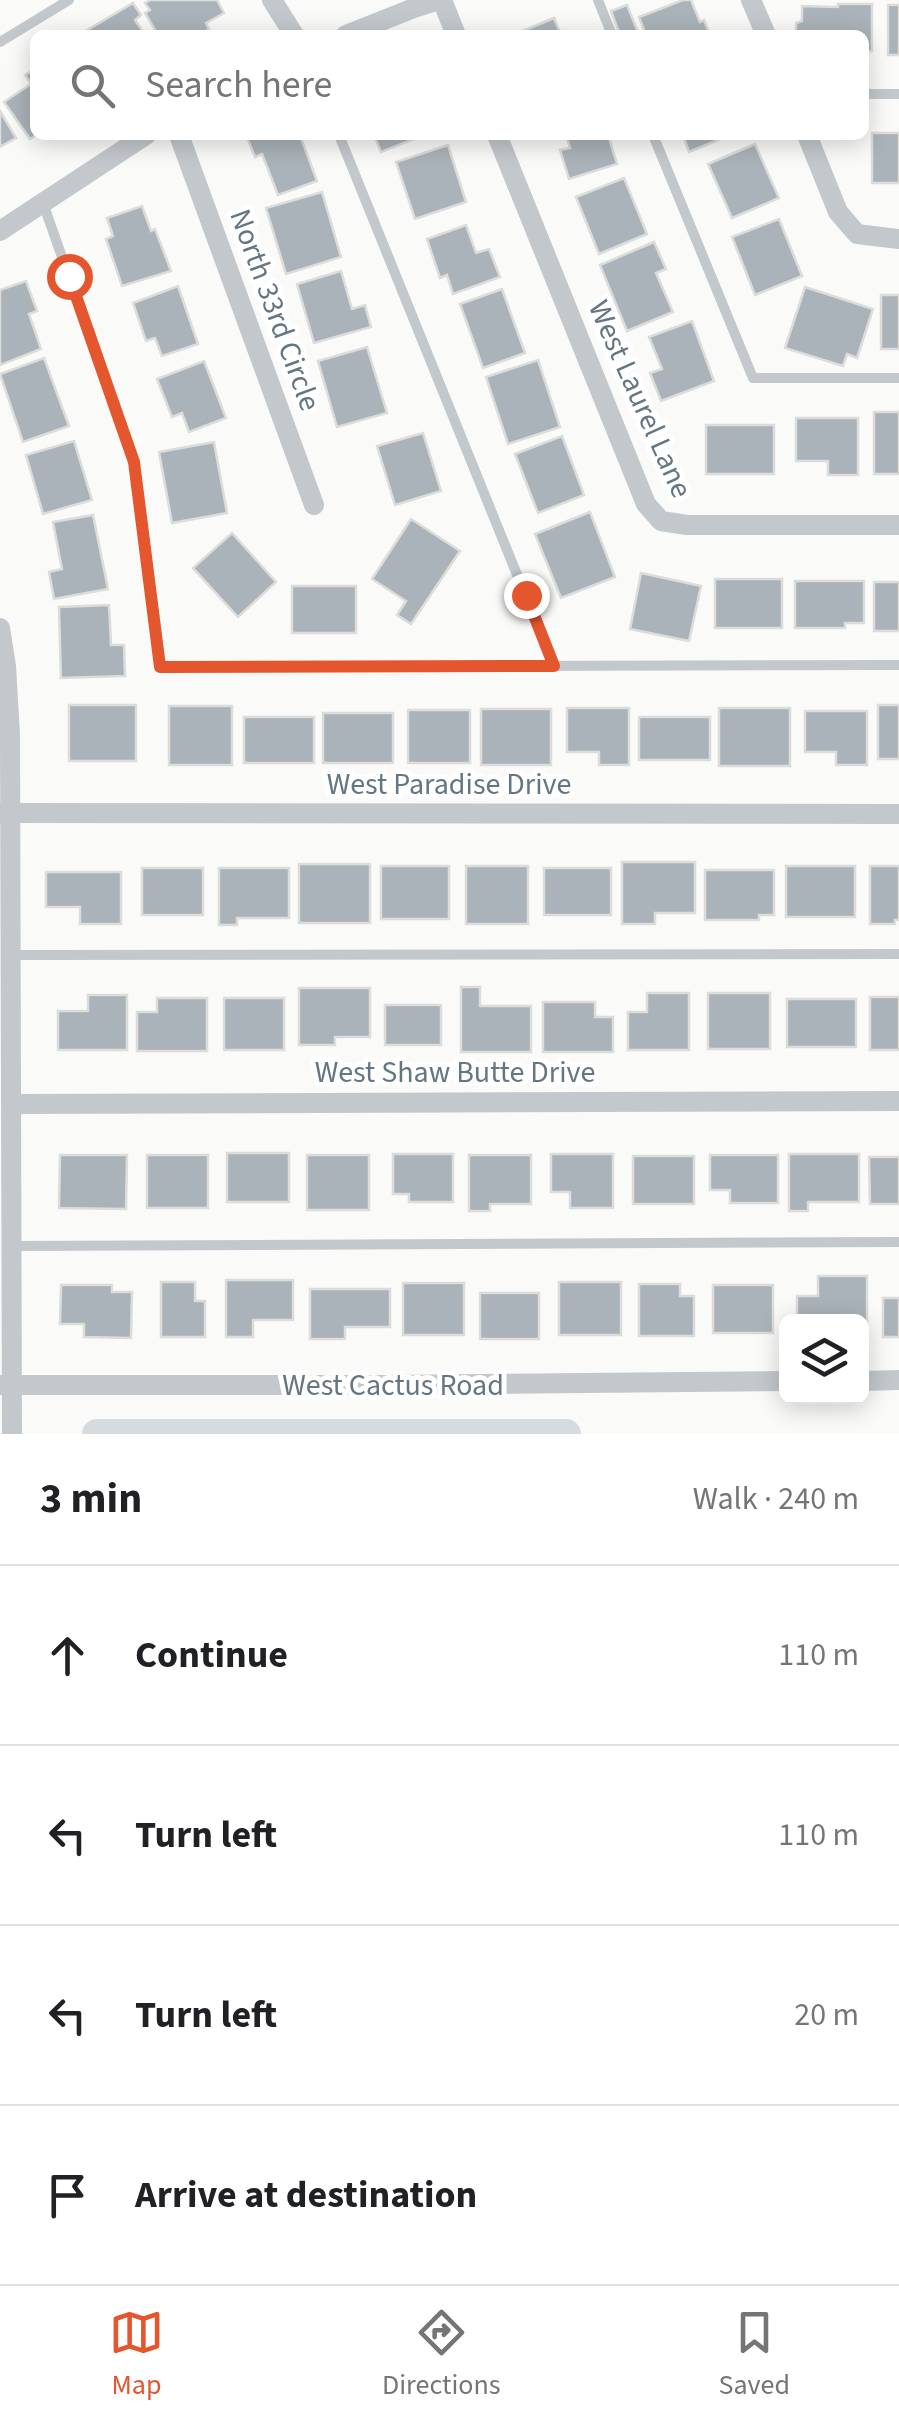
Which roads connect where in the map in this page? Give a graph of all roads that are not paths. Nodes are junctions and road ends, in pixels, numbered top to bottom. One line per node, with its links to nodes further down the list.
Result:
1 (69, 0): 11 (lane)
2 (272, 0): 6 (street)
3 (441, 0): 7 (street); 8 (street)
4 (598, 0): 9 (lane)
5 (751, 0): 10 (street)
6 (291, 30)
7 (359, 30)
8 (454, 30)
9 (610, 30)
10 (764, 30)
11 (0, 42)
12 (869, 94): 13 (lane)
13 (899, 94)
14 (138, 140): 20 (street)
15 (182, 140): 24 (street, North 33rd Circle)
16 (341, 140): 28 (lane)
17 (499, 140): 25 (street, West Laurel Lane)
18 (655, 140): 23 (lane)
19 (809, 140): 22 (street)
20 (43, 202): 21 (street); 28 (lane)
21 (0, 230)
22 (899, 238)
23 (899, 378)
24 (314, 504)
25 (899, 525)
26 (0, 628): 29 (street)
27 (899, 665): 28 (lane)
28 (554, 666)
29 (5, 813): 30 (street, West Paradise Drive); 32 (street)
30 (899, 814)
31 (899, 954): 32 (lane)
32 (11, 955): 34 (street)
33 (899, 1102): 34 (street, West Shaw Butte Drive)
34 (6, 1104): 36 (street)
35 (899, 1242): 36 (lane)
36 (12, 1246): 40 (street)
37 (899, 1380): 38 (street)
38 (869, 1381)
39 (779, 1382): 40 (street, West Cactus Road)
40 (7, 1385): 41 (street)
41 (12, 1434)
42 (97, 1434): 43 (main road, West Cactus Road)
43 (388, 1434): 44 (main road, West Cactus Road)
44 (566, 1434)

